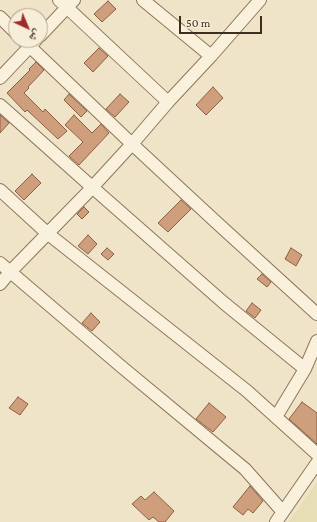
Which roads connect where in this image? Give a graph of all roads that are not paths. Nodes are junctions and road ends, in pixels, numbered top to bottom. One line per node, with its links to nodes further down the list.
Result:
1 (143, 0): 9 (street)
2 (260, 0): 9 (street)
3 (67, 3): 6 (street); 11 (street)
4 (0, 17): 5 (street)
5 (8, 25)
6 (48, 26)
7 (25, 48): 10 (street)
8 (36, 48): 13 (street)
9 (211, 56): 11 (street)
10 (0, 78)
11 (168, 102): 13 (street)
12 (0, 105): 14 (street)
13 (132, 144): 14 (street); 20 (street)
14 (92, 187): 16 (street); 22 (street)
15 (0, 190): 16 (street)
16 (47, 233): 18 (street); 23 (street)
17 (0, 263): 18 (street)
18 (10, 272): 19 (street); 26 (street)
19 (0, 284)
20 (317, 314)
21 (317, 341): 22 (street)
22 (305, 369): 23 (street)
23 (276, 417): 24 (street)
24 (317, 454)
25 (317, 463): 26 (street)
26 (279, 517)

